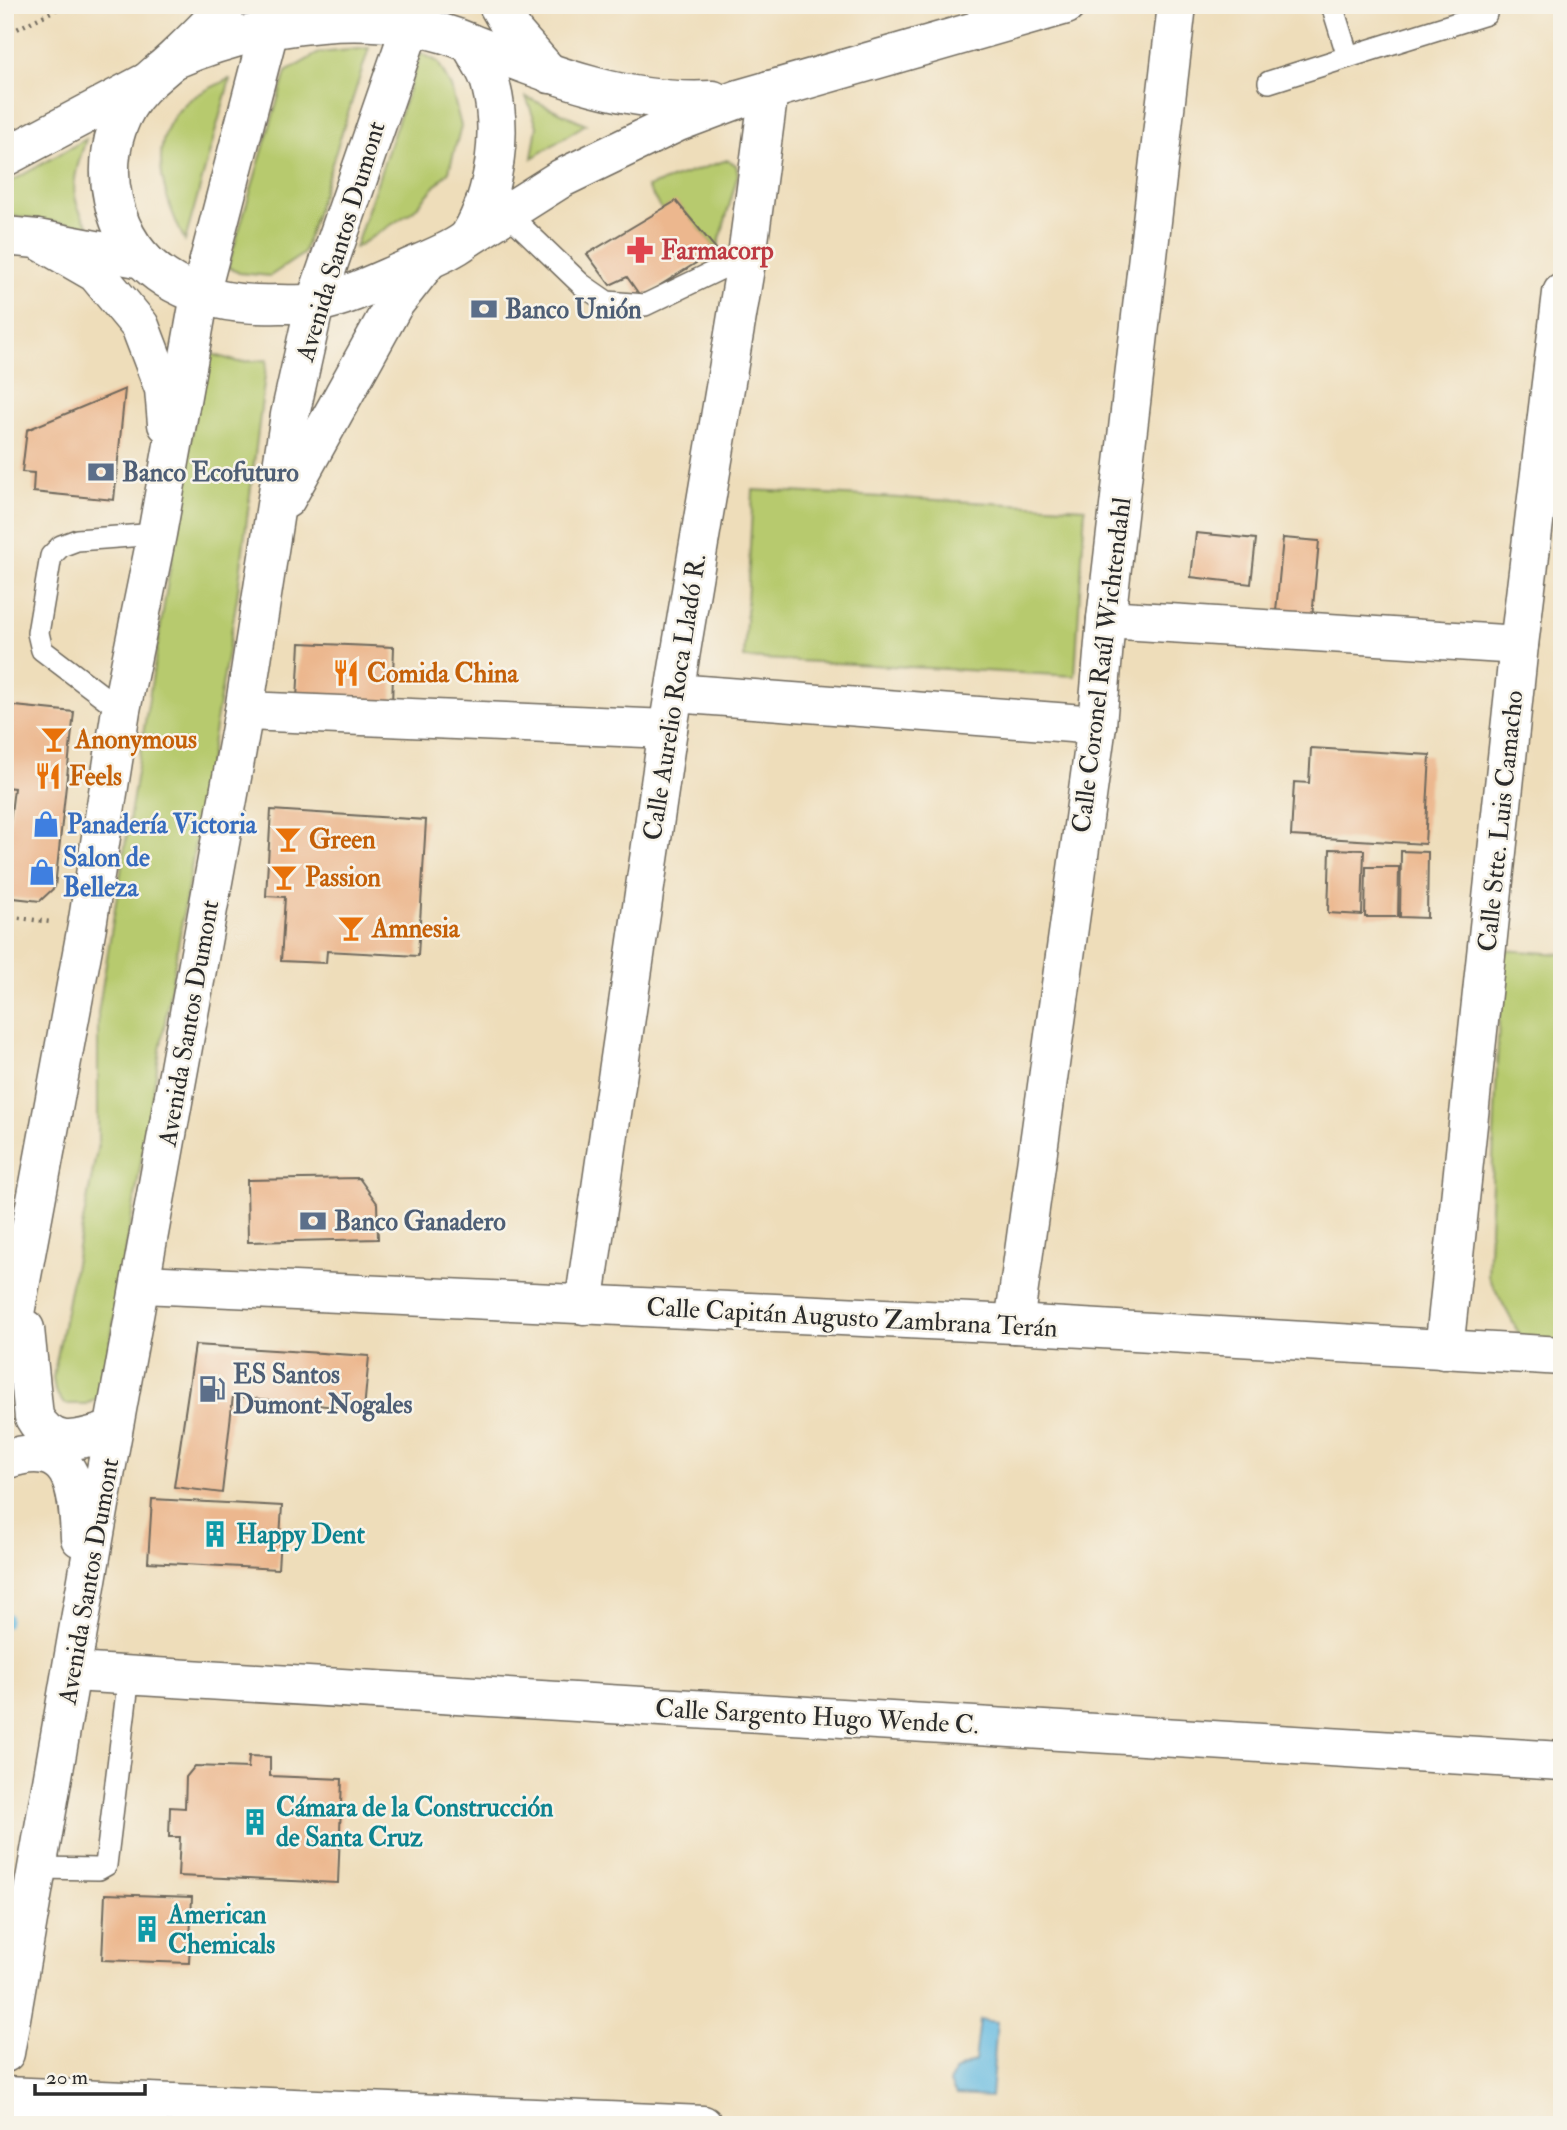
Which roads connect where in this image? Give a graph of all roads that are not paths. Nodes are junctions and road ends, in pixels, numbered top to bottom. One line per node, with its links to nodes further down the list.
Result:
1 (227, 5): 12 (street)
2 (498, 5): 13 (street)
3 (1066, 5): 7 (street)
4 (1177, 5): 31 (street, Calle Coronel Raúl Wichtendahl)
5 (1332, 5): 11 (lane)
6 (1486, 14): 11 (lane)
7 (982, 16): 16 (street)
8 (402, 18): 9 (street); 10 (street); 26 (street, Avenida Santos Dumont)
9 (282, 20): 12 (street); 25 (street)
10 (470, 43): 13 (street); 19 (street)
11 (1348, 57): 14 (lane)
12 (173, 60): 15 (street)
13 (550, 74): 16 (street)
14 (1269, 82)
15 (143, 85): 17 (street); 22 (street)
16 (754, 94): 18 (street); 21 (street, Calle Aurelio Roca Lladó R.)
17 (5, 157)
18 (506, 212): 19 (street); 21 (lane)
19 (469, 237): 23 (street)
20 (21, 238): 22 (street); 28 (street)
21 (747, 256): 35 (street, Calle Aurelio Roca Lladó R.)
22 (143, 259): 25 (street)
23 (428, 260): 26 (street); 29 (street)
24 (1562, 293): 27 (street, Calle Stte. Luis Camacho)
25 (200, 295): 26 (street); 28 (street)
26 (315, 303): 29 (street, Avenida Santos Dumont)
27 (1557, 388): 32 (street, Calle Stte. Luis Camacho)
28 (170, 467): 30 (street)
29 (271, 527): 34 (street, Avenida Santos Dumont)
30 (158, 534): 33 (street); 33 (lane)
31 (1106, 619): 32 (street); 36 (street, Calle Coronel Raúl Wichtendahl)
32 (1519, 645): 41 (street, Calle Stte. Luis Camacho)
33 (121, 710): 37 (street)
34 (244, 711): 35 (street); 38 (street, Avenida Santos Dumont)
35 (671, 711): 36 (street); 39 (street, Calle Aurelio Roca Lladó R.)
36 (1097, 725): 40 (street, Calle Coronel Raúl Wichtendahl)
37 (21, 1271): 43 (street); 44 (street)
38 (142, 1284): 39 (street, Calle Capitán Augusto Zambrana Terán); 44 (street, Avenida Santos Dumont)
39 (584, 1305): 40 (street, Calle Capitán Augusto Zambrana Terán)
40 (1014, 1324): 41 (street, Calle Capitán Augusto Zambrana Terán)
41 (1444, 1350): 42 (street, Calle Capitán Augusto Zambrana Terán)
42 (1562, 1356)
43 (5, 1367)
44 (113, 1430): 46 (street, Avenida Santos Dumont)
45 (5, 1460): 46 (street)
46 (83, 1606): 47 (street, Avenida Santos Dumont)
47 (73, 1672): 48 (street, Calle Sargento Hugo Wende C.); 50 (street, Avenida Santos Dumont)
48 (129, 1675): 49 (street, Calle Sargento Hugo Wende C.); 50 (lane)
49 (1562, 1761)
50 (38, 1868): 51 (street, Avenida Santos Dumont)
51 (5, 2053)
52 (5, 2096): 53 (street)
53 (351, 2117): 54 (street)
54 (441, 2119): 55 (street)
55 (704, 2125)

